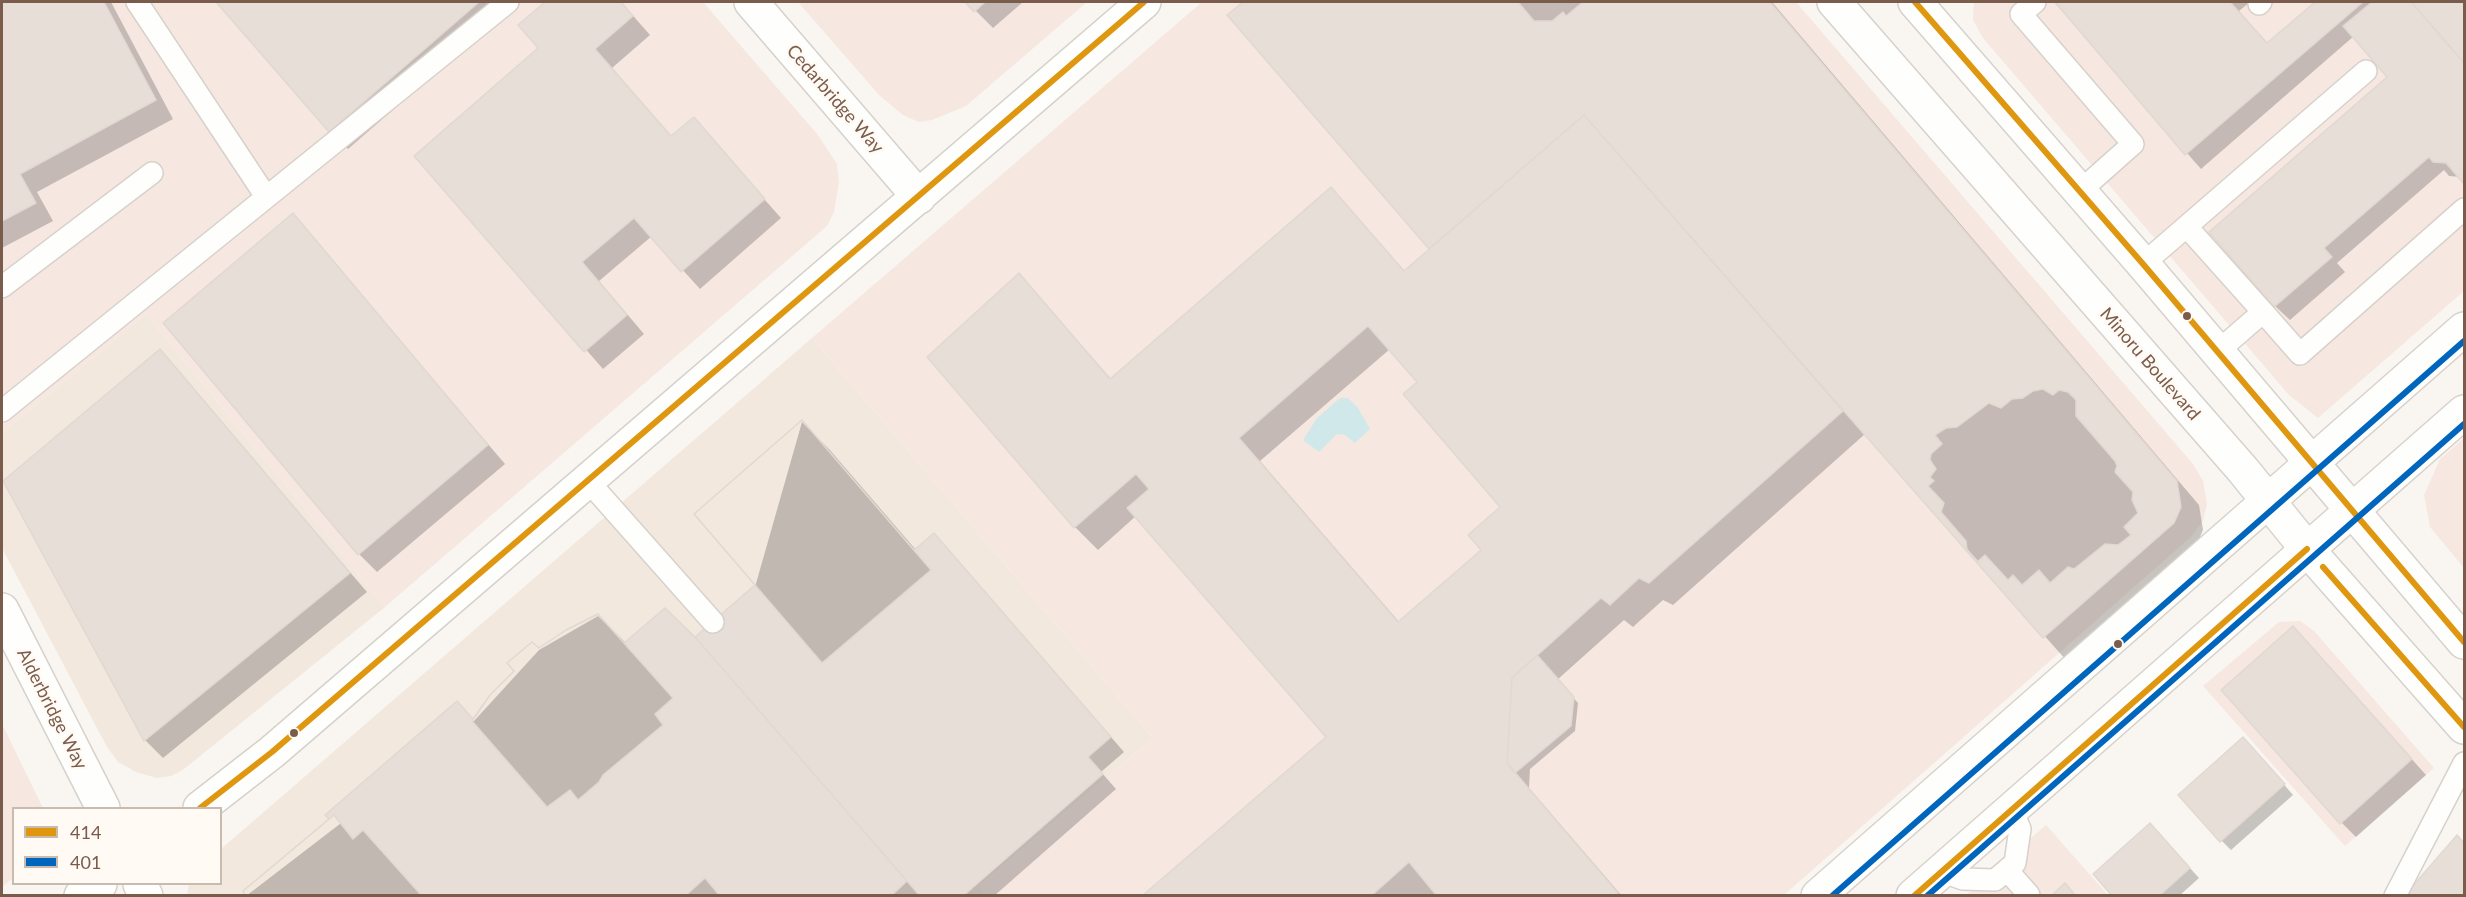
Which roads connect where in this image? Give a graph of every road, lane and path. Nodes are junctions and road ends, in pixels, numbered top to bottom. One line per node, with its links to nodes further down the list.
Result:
1 (137, 2): 11 (lane)
2 (508, 2): 11 (lane)
3 (751, 2): 12 (street, Cedarbridge Way)
4 (1144, 2): 12 (street)
5 (1834, 2): 24 (street, Minoru Boulevard)
6 (1916, 2): 10 (street)
7 (2035, 2): 10 (lane)
8 (2366, 71): 14 (lane)
9 (152, 173): 16 (lane)
10 (2080, 191): 15 (street)
11 (265, 195): 20 (lane)
12 (919, 197): 23 (street)
13 (2464, 209): 17 (lane)
14 (2187, 227): 15 (lane); 17 (lane)
15 (2143, 264): 19 (street)
16 (2, 287)
17 (2263, 312): 19 (lane)
18 (2464, 329): 22 (street)
19 (2217, 352): 22 (street)
20 (2, 411)
21 (2464, 412): 25 (street)
22 (2312, 463): 24 (street); 25 (street)
23 (588, 481): 28 (lane); 33 (street)
24 (2267, 501): 26 (street, Minoru Boulevard); 40 (street)
25 (2353, 512): 26 (street); 29 (street)
26 (2307, 549): 30 (street, Minoru Boulevard); 34 (street)
27 (2, 610): 32 (street, Alderbridge Way)
28 (713, 622)
29 (2464, 642)
30 (2464, 727)
31 (2464, 763): 42 (lane)
32 (102, 807)
33 (201, 807)
34 (2011, 808): 35 (lane); 36 (street)
35 (2007, 870): 36 (lane); 38 (lane)
36 (1941, 871): 41 (street)
37 (98, 885): 39 (street)
38 (2029, 895)
39 (81, 896)
40 (1818, 896)
41 (1913, 896)
42 (2395, 896)

